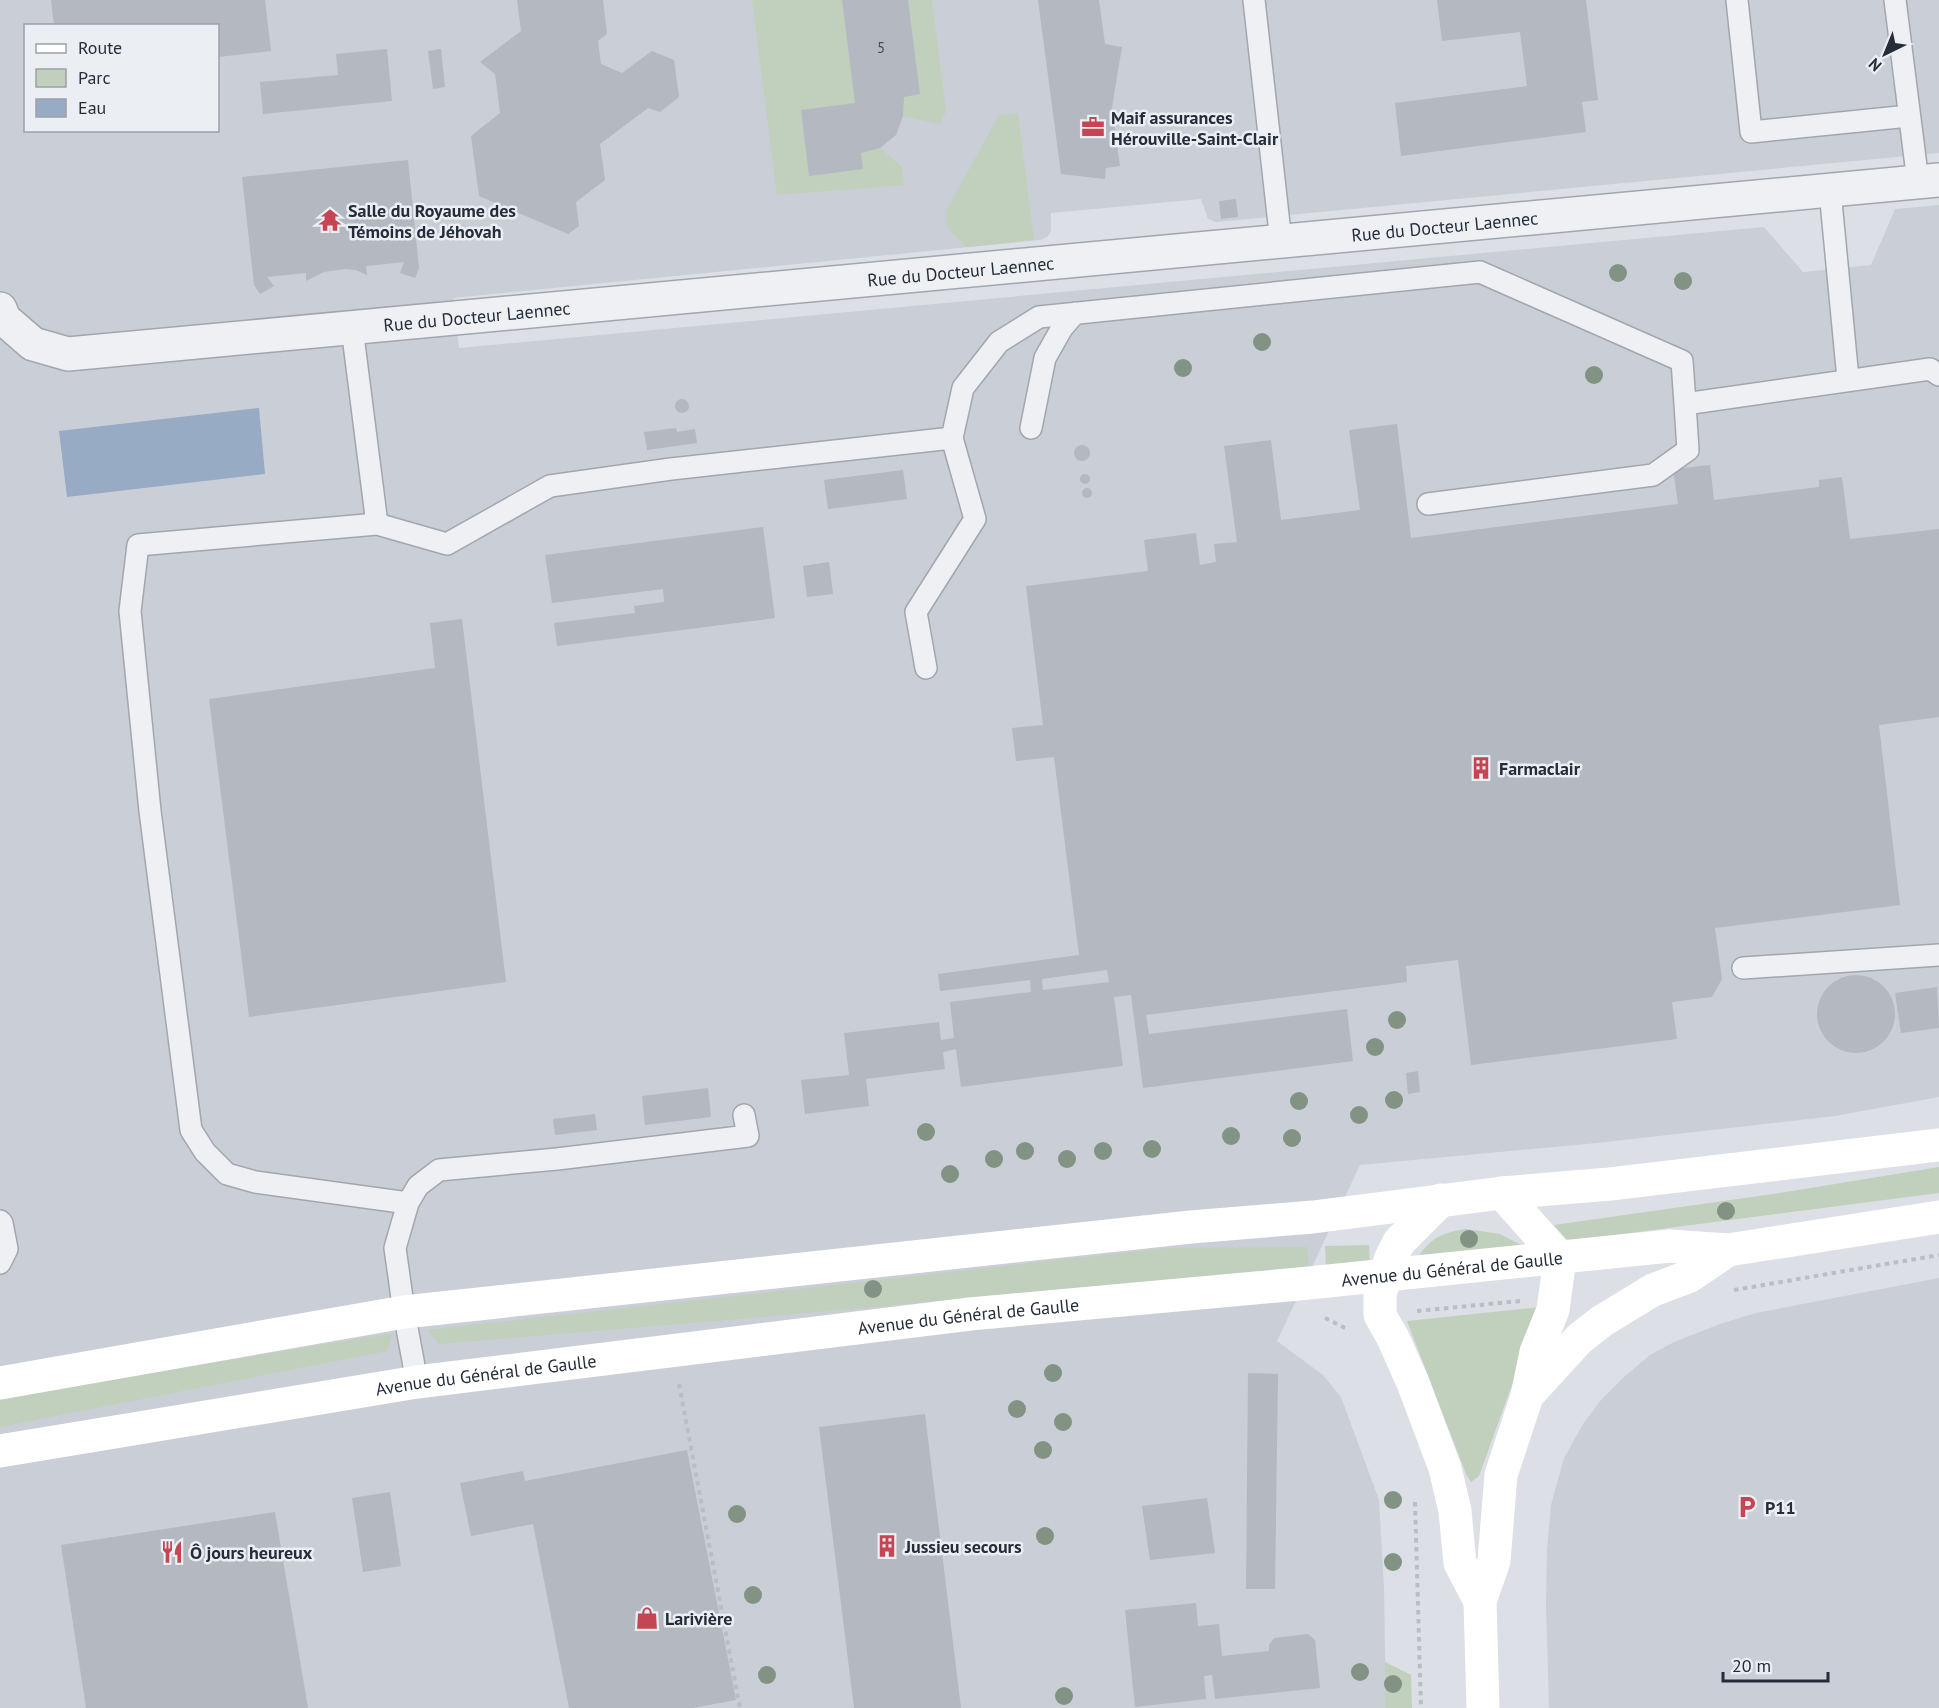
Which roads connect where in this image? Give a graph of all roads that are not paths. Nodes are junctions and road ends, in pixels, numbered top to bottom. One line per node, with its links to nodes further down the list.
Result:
1 (1254, 0): 7 (lane)
2 (1737, 0): 4 (lane)
3 (1895, 0): 4 (lane)
4 (1909, 116): 5 (lane)
5 (1928, 181): 6 (street, Rue du Docteur Laennec)
6 (1830, 191): 7 (street, Rue du Docteur Laennec); 12 (lane)
7 (1281, 242): 10 (street, Rue du Docteur Laennec)
8 (1075, 313): 13 (lane); 14 (lane); 15 (lane)
9 (1, 316): 10 (street, Rue du Docteur Laennec)
10 (352, 328): 17 (lane)
11 (1939, 375): 12 (lane)
12 (1848, 380): 13 (lane)
13 (1685, 404): 16 (lane)
14 (1031, 428)
15 (952, 438): 17 (lane); 18 (lane)
16 (1428, 504)
17 (377, 524): 25 (lane)
18 (926, 668)
19 (1939, 955): 20 (lane)
20 (1743, 968)
21 (744, 1115): 25 (lane)
22 (1939, 1145): 23 (main road)
23 (1502, 1193): 24 (main road); 29 (main road)
24 (1441, 1200): 31 (main road); 32 (main road)
25 (408, 1203): 32 (lane)
26 (1939, 1217): 28 (main road, Avenue du Général de Gaulle)
27 (0, 1221): 30 (lane)
28 (1728, 1250): 29 (main road, Avenue du Général de Gaulle); 35 (main road)
29 (1560, 1258): 31 (main road, Avenue du Général de Gaulle); 35 (main road)
30 (0, 1263)
31 (1385, 1275): 33 (main road, Avenue du Général de Gaulle); 37 (main road)
32 (404, 1312): 33 (lane); 34 (main road)
33 (417, 1382): 36 (main road, Avenue du Général de Gaulle)
34 (0, 1383)
35 (1527, 1396): 37 (main road)
36 (0, 1451)
37 (1480, 1601): 38 (main road)
38 (1483, 1708)

